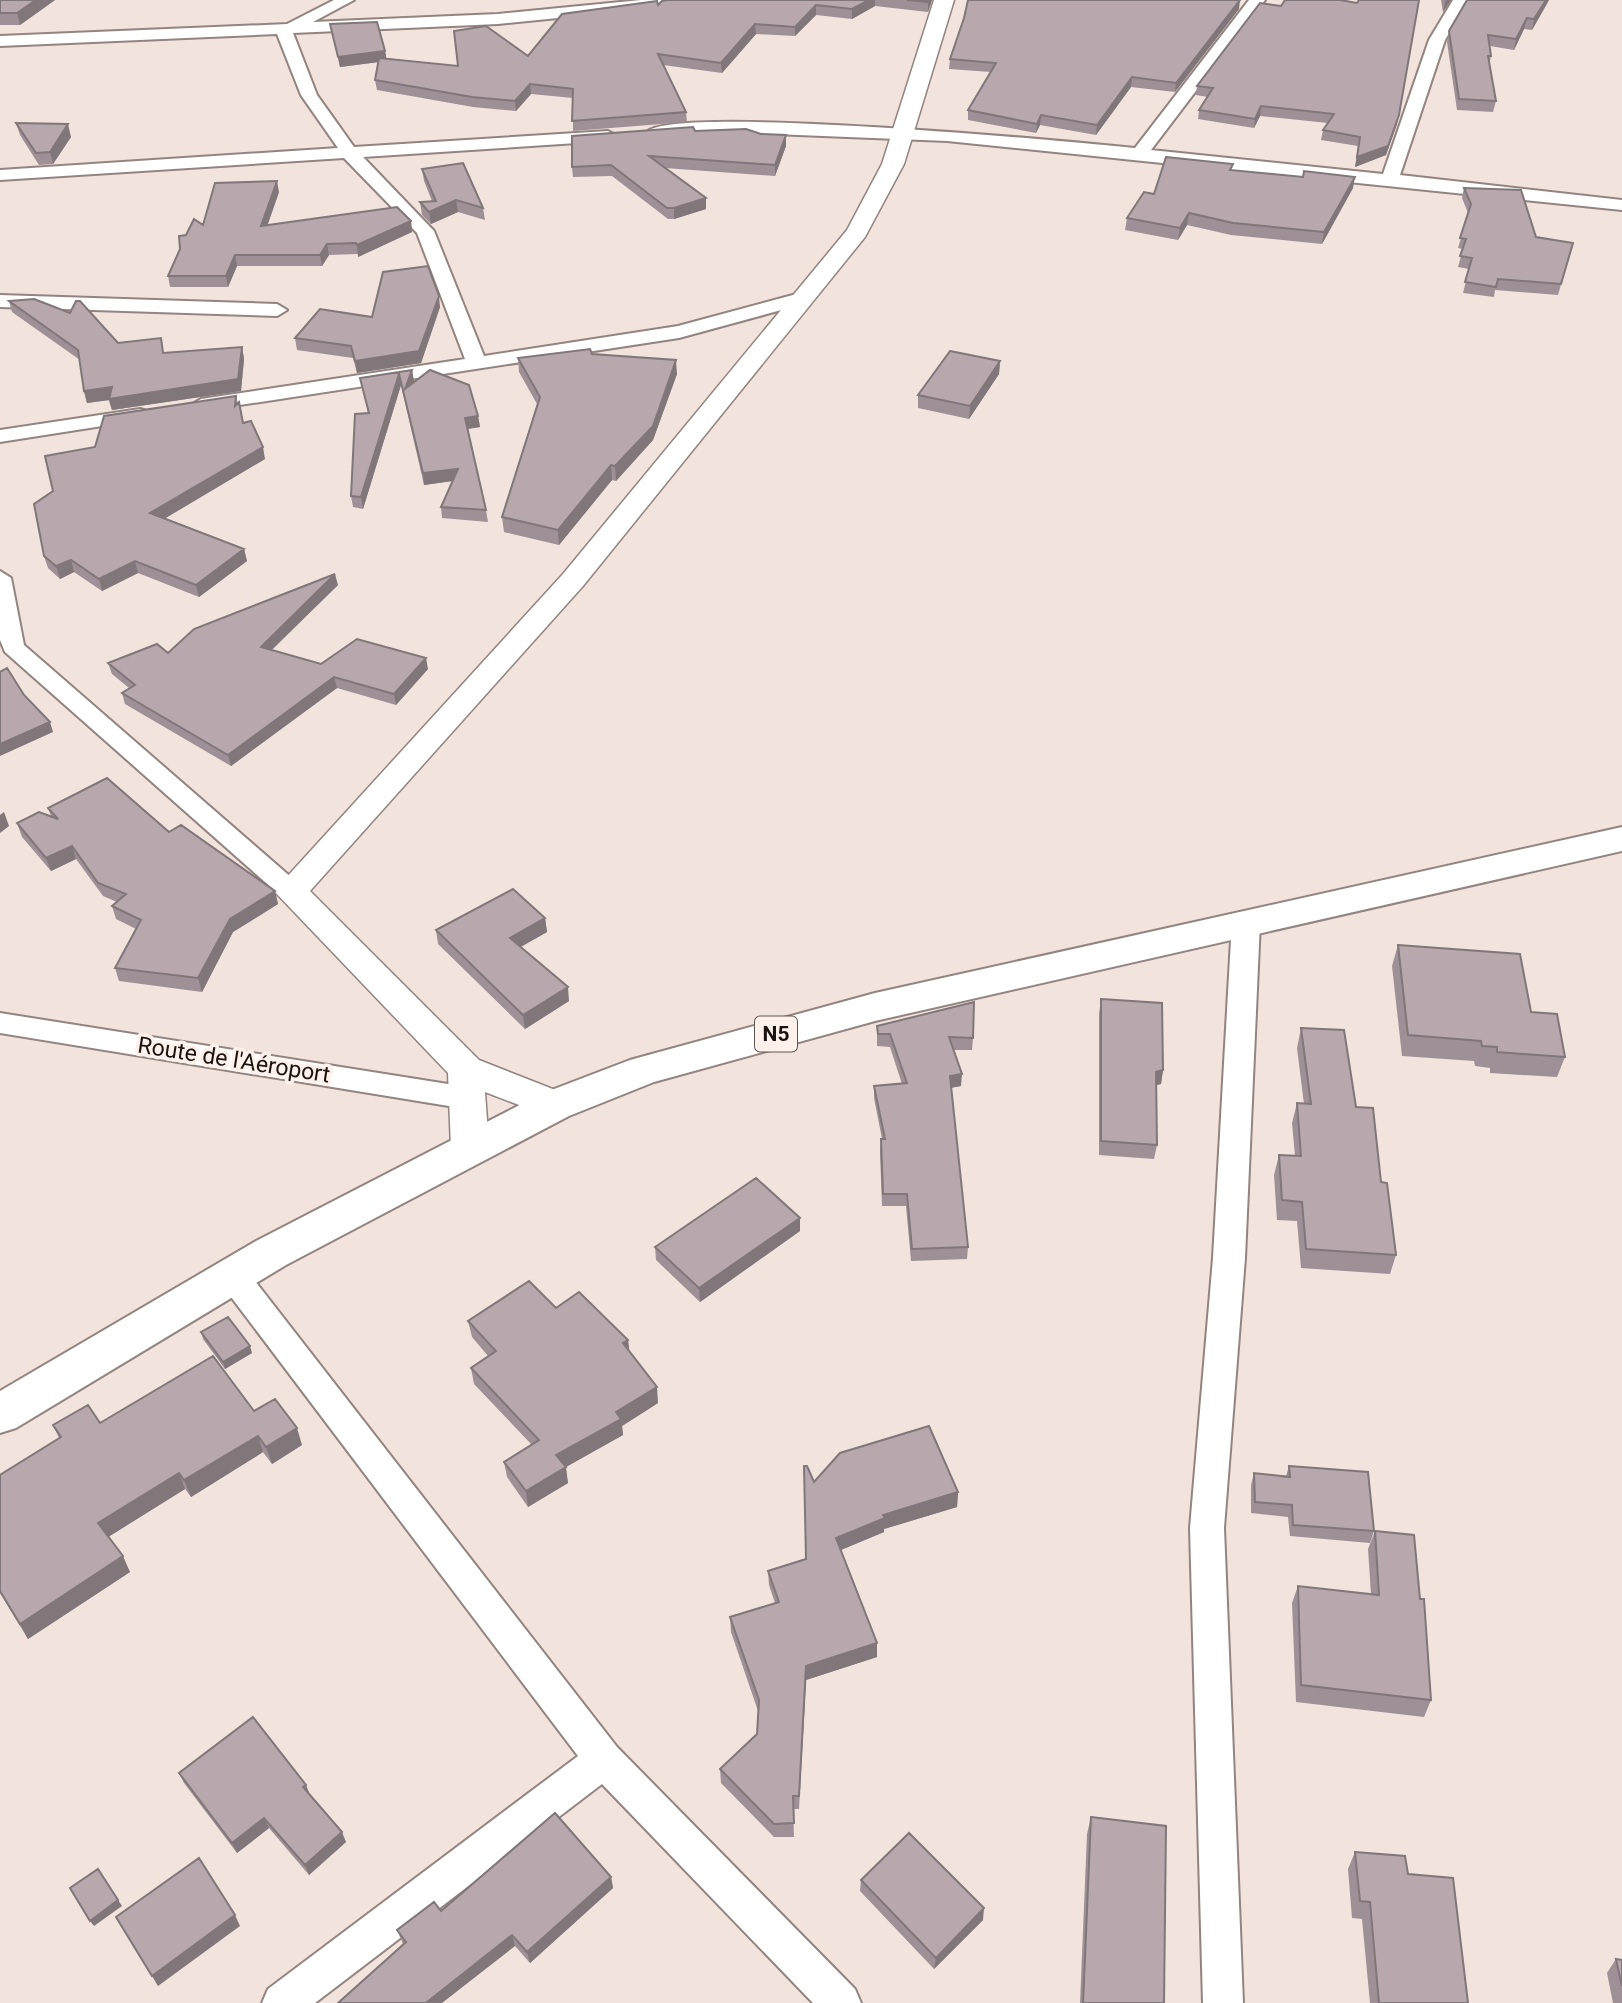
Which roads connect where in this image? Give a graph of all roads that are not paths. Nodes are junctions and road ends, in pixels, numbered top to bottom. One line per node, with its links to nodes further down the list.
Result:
1 (346, 0): 6 (street)
2 (688, 0): 6 (street)
3 (944, 0): 8 (street)
4 (1257, 0): 9 (street)
5 (1461, 0): 12 (street)
6 (284, 30): 7 (street); 10 (street)
7 (0, 41)
8 (903, 131): 9 (street); 10 (street); 14 (street)
9 (1139, 154): 12 (street)
10 (351, 155): 11 (street); 17 (street)
11 (0, 175)
12 (1390, 178): 13 (street)
13 (1622, 205)
14 (804, 298): 17 (street); 21 (street)
15 (0, 301): 16 (street)
16 (277, 310)
17 (477, 363): 18 (street)
18 (0, 436)
19 (0, 578): 21 (street)
20 (1622, 839): 22 (highway, N5)
21 (291, 891): 24 (street)
22 (1246, 922): 25 (highway, N5); 32 (street)
23 (0, 1023): 24 (street, Route de l'Aéroport)
24 (467, 1084): 25 (street); 26 (street)
25 (555, 1105): 26 (highway, N5)
26 (470, 1148): 27 (highway, N5)
27 (233, 1276): 28 (highway, N5); 29 (street)
28 (0, 1414)
29 (604, 1760): 30 (street); 31 (street)
30 (282, 2003)
31 (841, 2003)
32 (1223, 2003)

